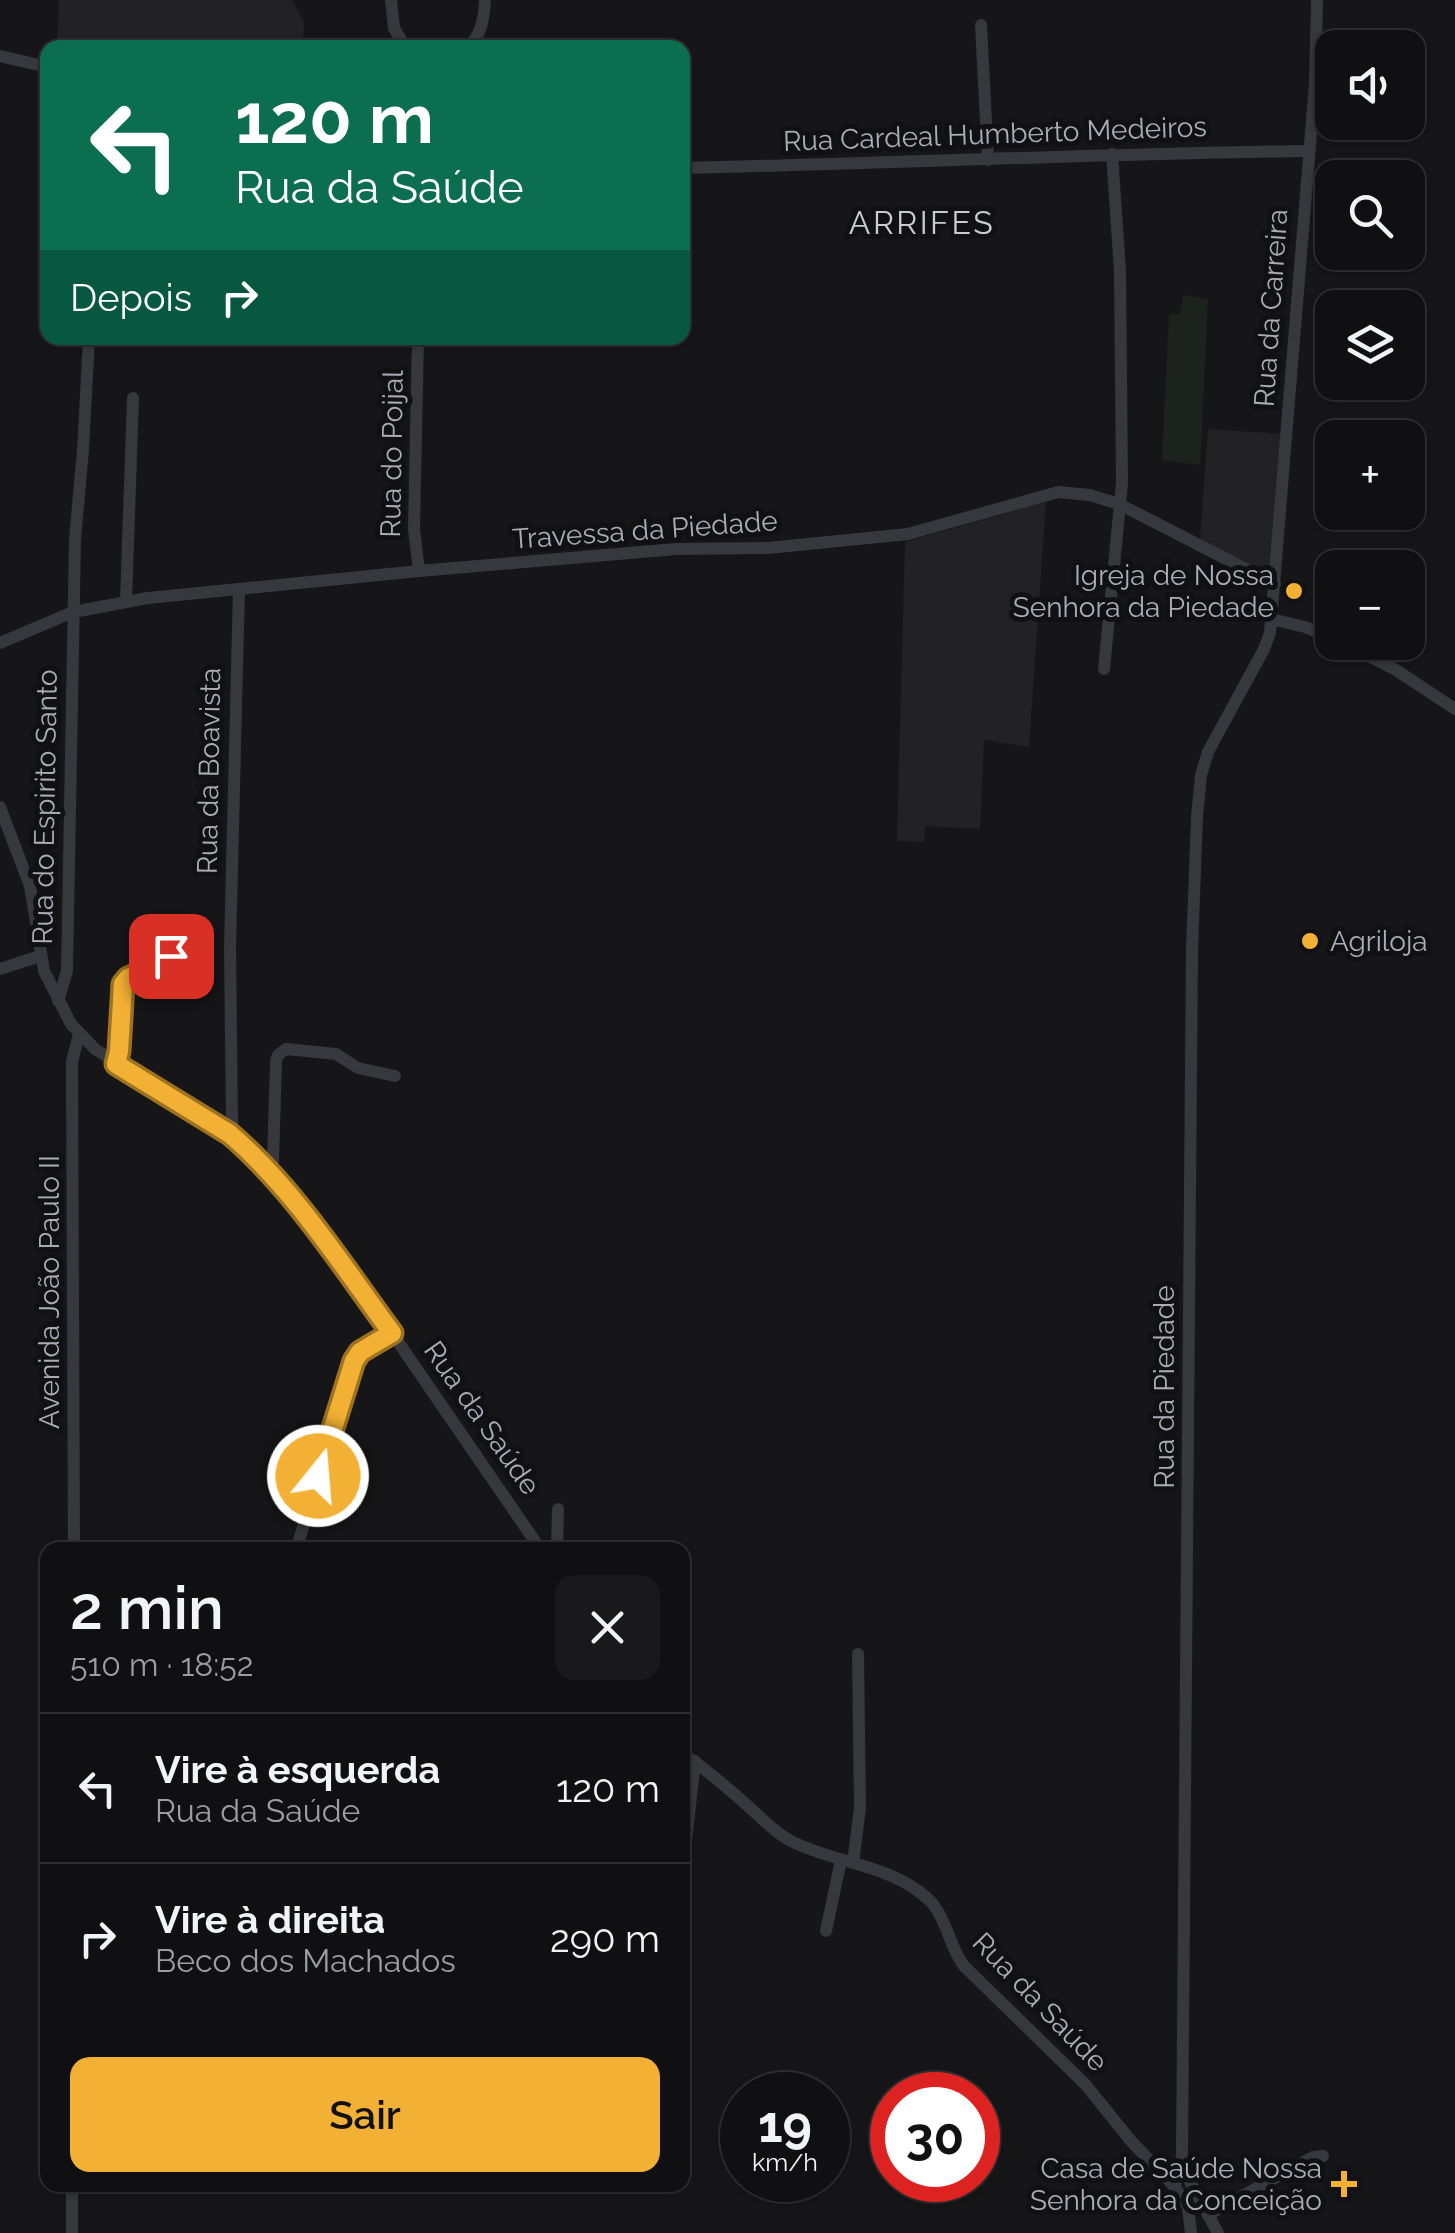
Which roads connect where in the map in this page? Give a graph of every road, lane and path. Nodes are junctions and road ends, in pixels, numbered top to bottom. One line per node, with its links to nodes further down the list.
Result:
1 (392, 0): 5 (street)
2 (485, 0): 6 (street)
3 (1317, 0): 9 (street, Rua da Carreira)
4 (982, 25): 11 (street)
5 (401, 40)
6 (475, 40)
7 (0, 56): 8 (street)
8 (40, 66)
9 (1308, 151): 10 (street, Rua Cardeal Humberto Medeiros); 18 (street, Rua da Carreira)
10 (1112, 154): 11 (street, Rua Cardeal Humberto Medeiros); 16 (street)
11 (988, 160): 12 (street, Rua Cardeal Humberto Medeiros)
12 (690, 168)
13 (88, 345): 21 (street, Rua do Espirito Santo)
14 (418, 345): 17 (street, Rua do Poijal)
15 (133, 398): 20 (street)
16 (1118, 504): 17 (street, Travessa da Piedade); 18 (street, Travessa da Piedade); 26 (street)
17 (419, 571): 19 (street, Travessa da Piedade)
18 (1275, 584): 22 (street, Rua da Carreira)
19 (239, 589): 20 (street, Travessa da Piedade); 37 (street, Rua da Boavista)
20 (126, 601): 21 (street, Travessa da Piedade)
21 (74, 612): 24 (street, Travessa da Piedade); 33 (street, Rua do Espirito Santo)
22 (1271, 619): 23 (street); 51 (street, Rua da Piedade)
23 (1315, 631)
24 (0, 643)
25 (1376, 660): 27 (street)
26 (1104, 669)
27 (1455, 709)
28 (0, 807): 29 (street, Rua da Saúde)
29 (6, 837): 30 (street, Rua da Saúde)
30 (40, 956): 32 (street); 33 (street, Rua da Saúde)
31 (171, 956): 35 (street)
32 (0, 969)
33 (58, 1001): 34 (street, Rua da Saúde)
34 (79, 1034): 35 (street, Rua da Saúde); 41 (street, Avenida João Paulo II)
35 (116, 1064): 37 (street, Rua da Saúde)
36 (395, 1076): 38 (street)
37 (230, 1134): 38 (street, Rua da Saúde)
38 (269, 1173): 39 (street, Rua da Saúde)
39 (392, 1333): 42 (street); 43 (street, Rua da Saúde)
40 (558, 1509): 44 (street)
41 (74, 1542)
42 (298, 1542)
43 (536, 1542)
44 (557, 1542)
45 (858, 1654): 47 (street)
46 (690, 1758): 47 (street, Rua da Saúde)
47 (847, 1861): 48 (street); 50 (street, Rua da Saúde)
48 (826, 1931)
49 (1323, 2156): 54 (street)
50 (1159, 2172): 51 (street); 52 (street, Rua da Saúde)
51 (1180, 2172): 52 (street); 54 (street)
52 (1174, 2186): 56 (street)
53 (72, 2192): 55 (street)
54 (1208, 2215): 57 (street)
55 (72, 2233)
56 (1191, 2233)
57 (1218, 2233)

